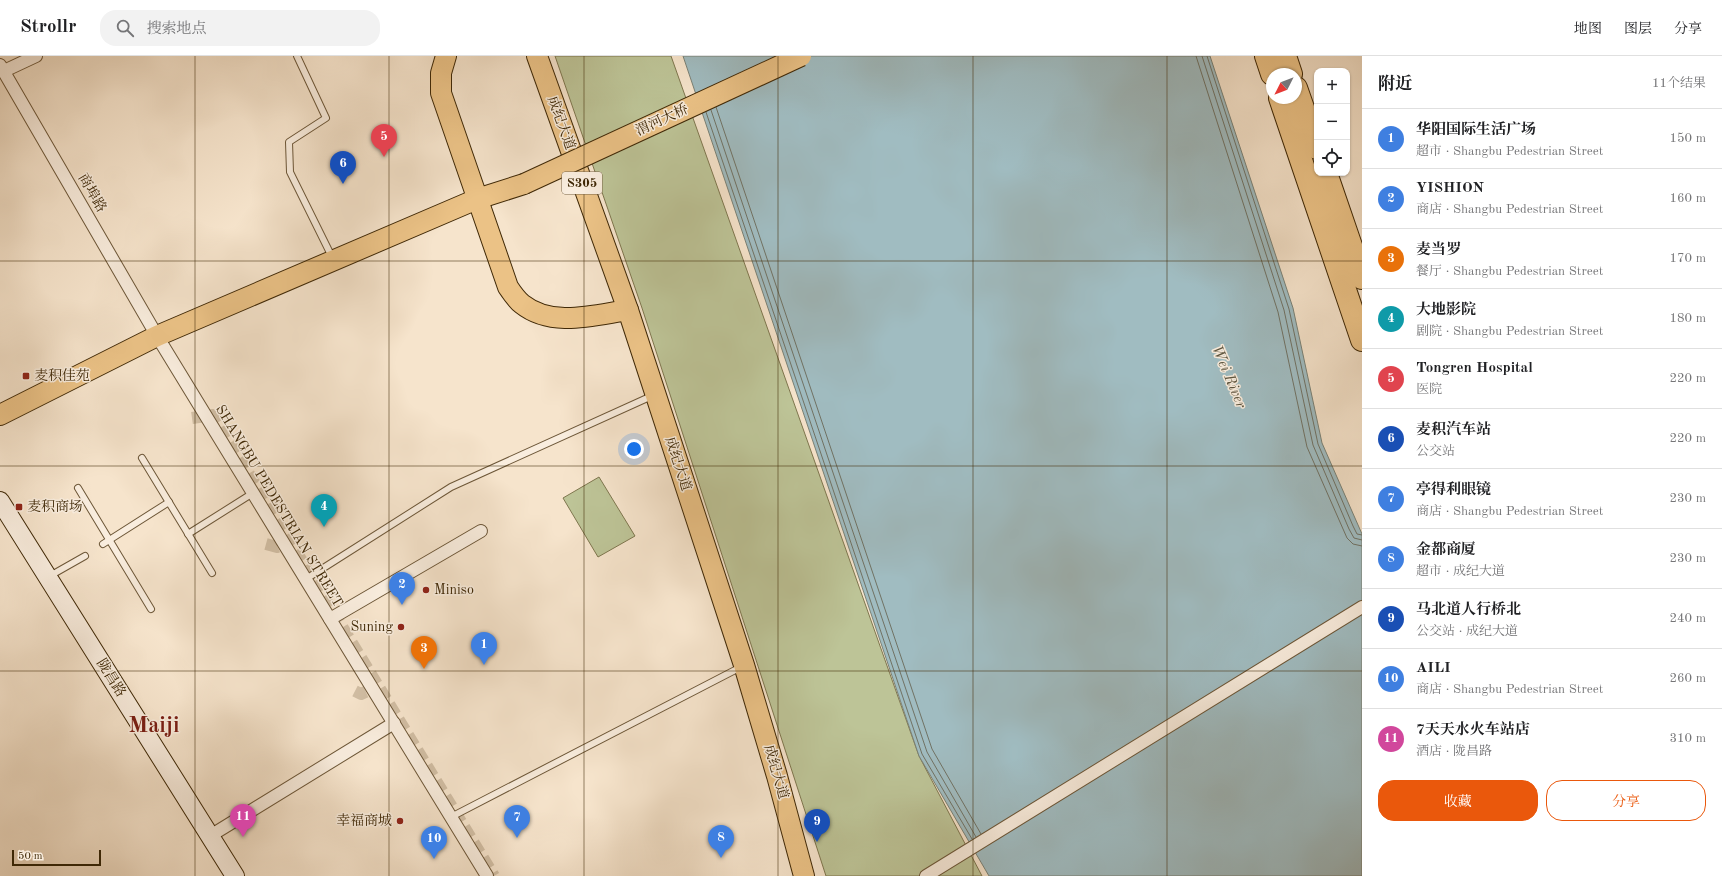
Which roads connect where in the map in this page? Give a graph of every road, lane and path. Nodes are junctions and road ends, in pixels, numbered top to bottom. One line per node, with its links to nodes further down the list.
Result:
1 (36, 56): 9 (street)
2 (297, 56): 18 (lane)
3 (446, 56): 17 (main road)
4 (537, 56): 20 (main road, 成纪大道 / S305)
5 (771, 56): 16 (main road, 渭河大桥)
6 (801, 56): 16 (main road, 渭河大桥, bridge)
7 (1266, 56): 10 (highway)
8 (1285, 56): 11 (highway)
9 (2, 68): 21 (street, 商埠路)
10 (1270, 68)
11 (1289, 68)
12 (1282, 104): 22 (highway)
13 (1302, 104): 14 (highway)
14 (1314, 140)
15 (1327, 176): 19 (highway)
16 (521, 179): 17 (main road)
17 (477, 199): 18 (main road); 20 (main road)
18 (334, 260): 21 (main road)
19 (1362, 278)
20 (628, 310): 23 (main road, 成纪大道)
21 (157, 336): 24 (main road); 27 (street, SHANGBU PEDESTRIAN STREET)
22 (1362, 340)
23 (655, 395): 38 (lane); 42 (main road, 成纪大道)
24 (0, 415)
25 (142, 458): 29 (lane)
26 (78, 488): 33 (lane)
27 (253, 493): 32 (lane); 38 (street, SHANGBU PEDESTRIAN STREET)
28 (0, 501): 37 (main road, 陇昌路)
29 (169, 502): 32 (lane); 33 (lane)
30 (0, 522): 46 (main road, 陇昌路)
31 (481, 531): 41 (street)
32 (188, 534): 36 (lane)
33 (110, 540): 34 (lane); 40 (lane)
34 (103, 544)
35 (85, 556): 37 (lane)
36 (212, 573)
37 (48, 577): 45 (main road, 陇昌路)
38 (306, 579): 41 (street, SHANGBU PEDESTRIAN STREET)
39 (1362, 607): 50 (street)
40 (151, 608)
41 (330, 619): 43 (street, SHANGBU PEDESTRIAN STREET)
42 (744, 665): 44 (lane); 49 (main road, 成纪大道)
43 (394, 723): 44 (street, SHANGBU PEDESTRIAN STREET); 45 (street)
44 (451, 817): 48 (street, SHANGBU PEDESTRIAN STREET)
45 (210, 836): 47 (main road, 陇昌路)
46 (221, 876)
47 (235, 876)
48 (487, 876)
49 (804, 876)
50 (926, 876)

